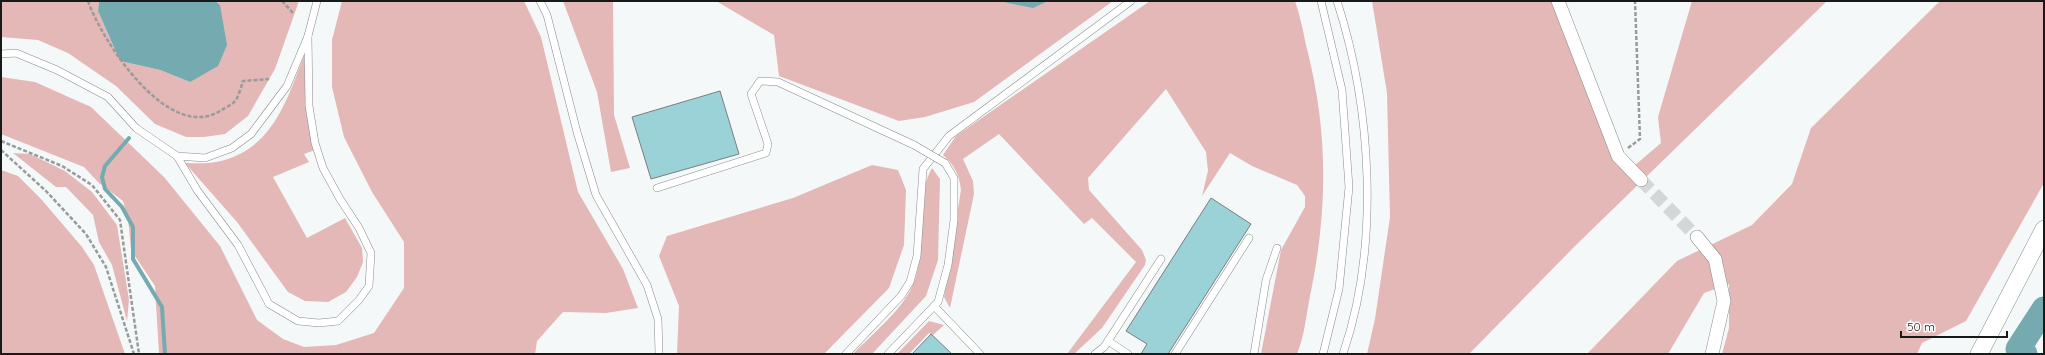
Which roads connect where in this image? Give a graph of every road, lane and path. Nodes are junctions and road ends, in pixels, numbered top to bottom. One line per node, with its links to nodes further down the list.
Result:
1 (88, 1): 13 (path)
2 (282, 1): 10 (path)
3 (317, 1): 11 (lane)
4 (540, 1): 29 (lane)
5 (1131, 1): 30 (lane)
6 (1321, 1): 37 (lane)
7 (1337, 1): 38 (lane)
8 (1558, 1): 17 (street)
9 (1635, 1): 17 (path)
10 (294, 13)
11 (308, 36): 16 (lane); 16 (lane)
12 (1, 54): 16 (lane)
13 (269, 79)
14 (1, 141): 28 (path)
15 (1, 150): 27 (path)
16 (177, 156)
17 (1618, 156): 18 (street)
18 (1641, 180)
19 (658, 188): 25 (lane, bridge)
20 (2044, 229): 40 (street)
21 (1697, 237): 39 (street)
22 (1249, 238): 35 (lane)
23 (1277, 248): 36 (lane)
24 (1161, 259): 26 (lane)
25 (934, 306): 31 (lane); 32 (lane)
26 (1108, 341): 33 (lane); 34 (lane)
27 (134, 354)
28 (139, 354)
29 (659, 354)
30 (846, 354)
31 (888, 354)
32 (980, 354)
33 (1095, 354)
34 (1128, 354)
35 (1175, 354)
36 (1254, 354)
37 (1322, 354)
38 (1344, 354)
39 (1712, 354)
40 (1979, 354)

